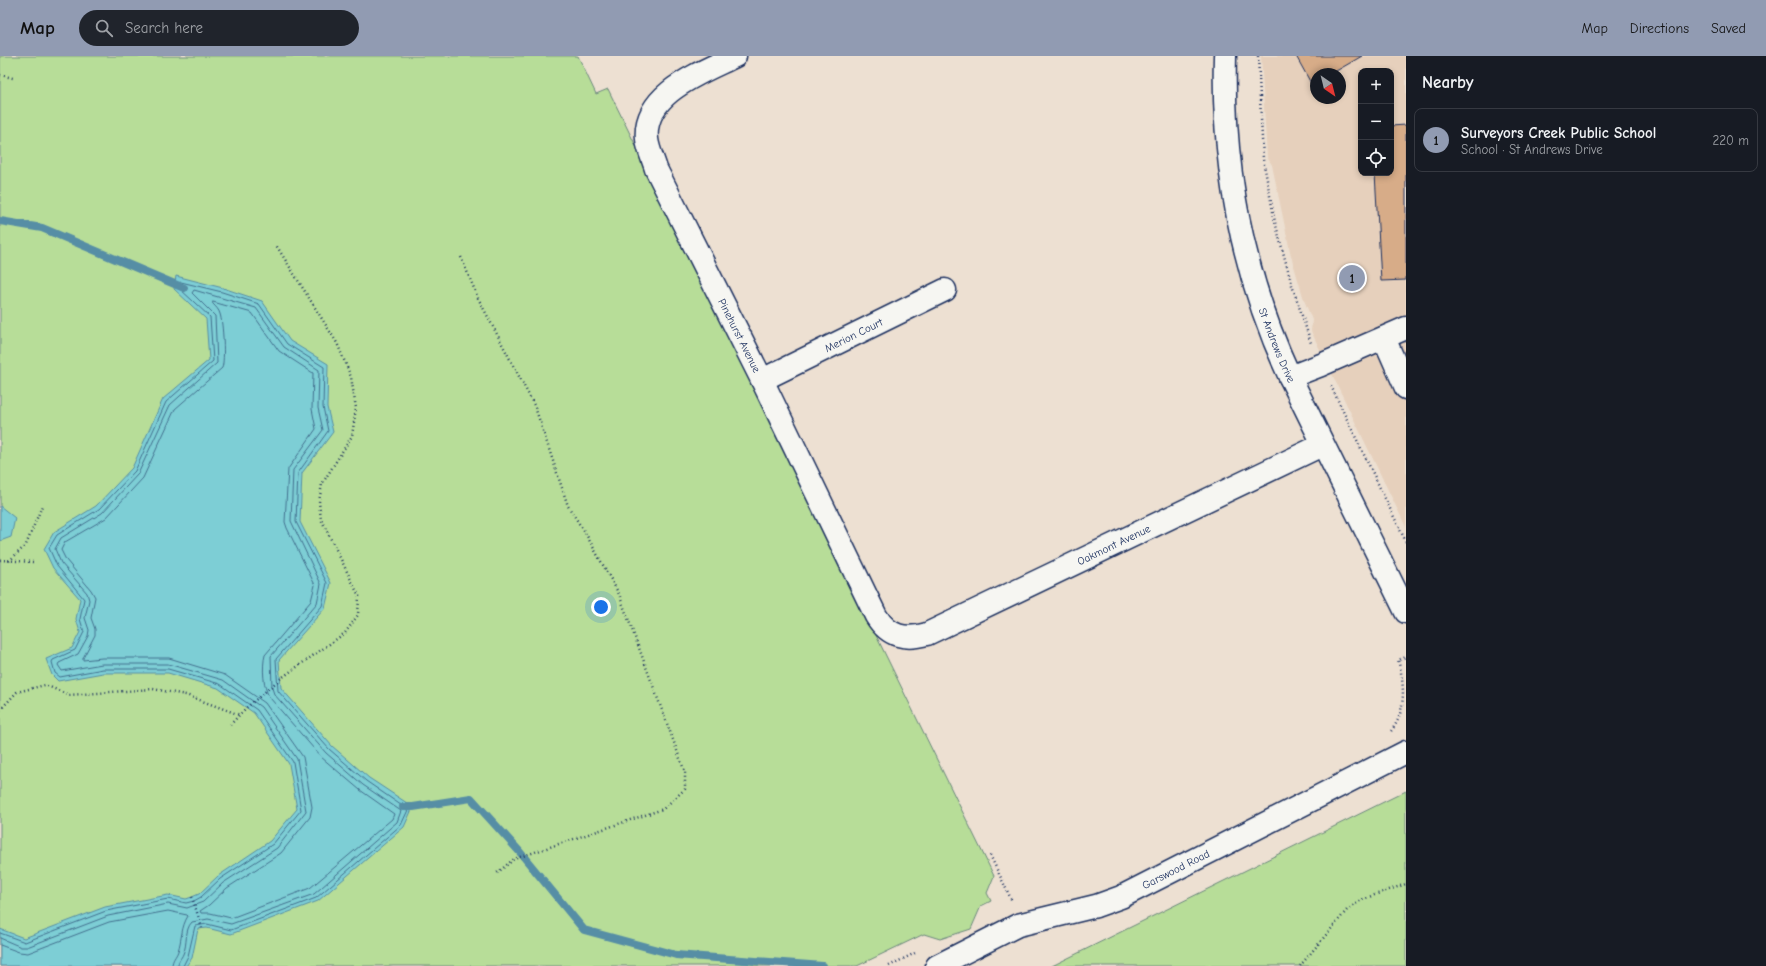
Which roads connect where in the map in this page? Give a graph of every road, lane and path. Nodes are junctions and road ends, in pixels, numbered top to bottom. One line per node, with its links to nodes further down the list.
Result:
1 (735, 56): 13 (street, Pinehurst Avenue)
2 (1225, 56): 12 (street, St Andrews Drive)
3 (1258, 56): 11 (path)
4 (0, 75): 5 (path)
5 (13, 78)
6 (276, 245): 25 (path)
7 (461, 257): 30 (path)
8 (945, 290): 13 (street, Merion Court)
9 (1406, 328): 10 (street)
10 (1384, 338): 11 (street); 14 (street)
11 (1321, 365): 12 (street); 17 (path)
12 (1290, 377): 15 (street, St Andrews Drive)
13 (762, 380): 22 (street, Pinehurst Avenue)
14 (1406, 388)
15 (1322, 445): 21 (street, St Andrews Drive); 22 (street, Oakmont Avenue)
16 (42, 506): 19 (path)
17 (1406, 542)
18 (0, 560): 19 (path)
19 (9, 561): 20 (path)
20 (34, 562)
21 (1406, 612)
22 (903, 637)
23 (1406, 657): 27 (path)
24 (0, 710): 25 (path)
25 (240, 715): 26 (path)
26 (230, 725)
27 (1388, 734)
28 (1406, 752): 37 (street, Garswood Road)
29 (990, 855): 33 (path)
30 (497, 873)
31 (1406, 884): 38 (path)
32 (192, 897): 34 (path)
33 (1015, 908)
34 (202, 928)
35 (923, 949): 36 (path)
36 (889, 966)
37 (938, 966)
38 (1300, 966)

